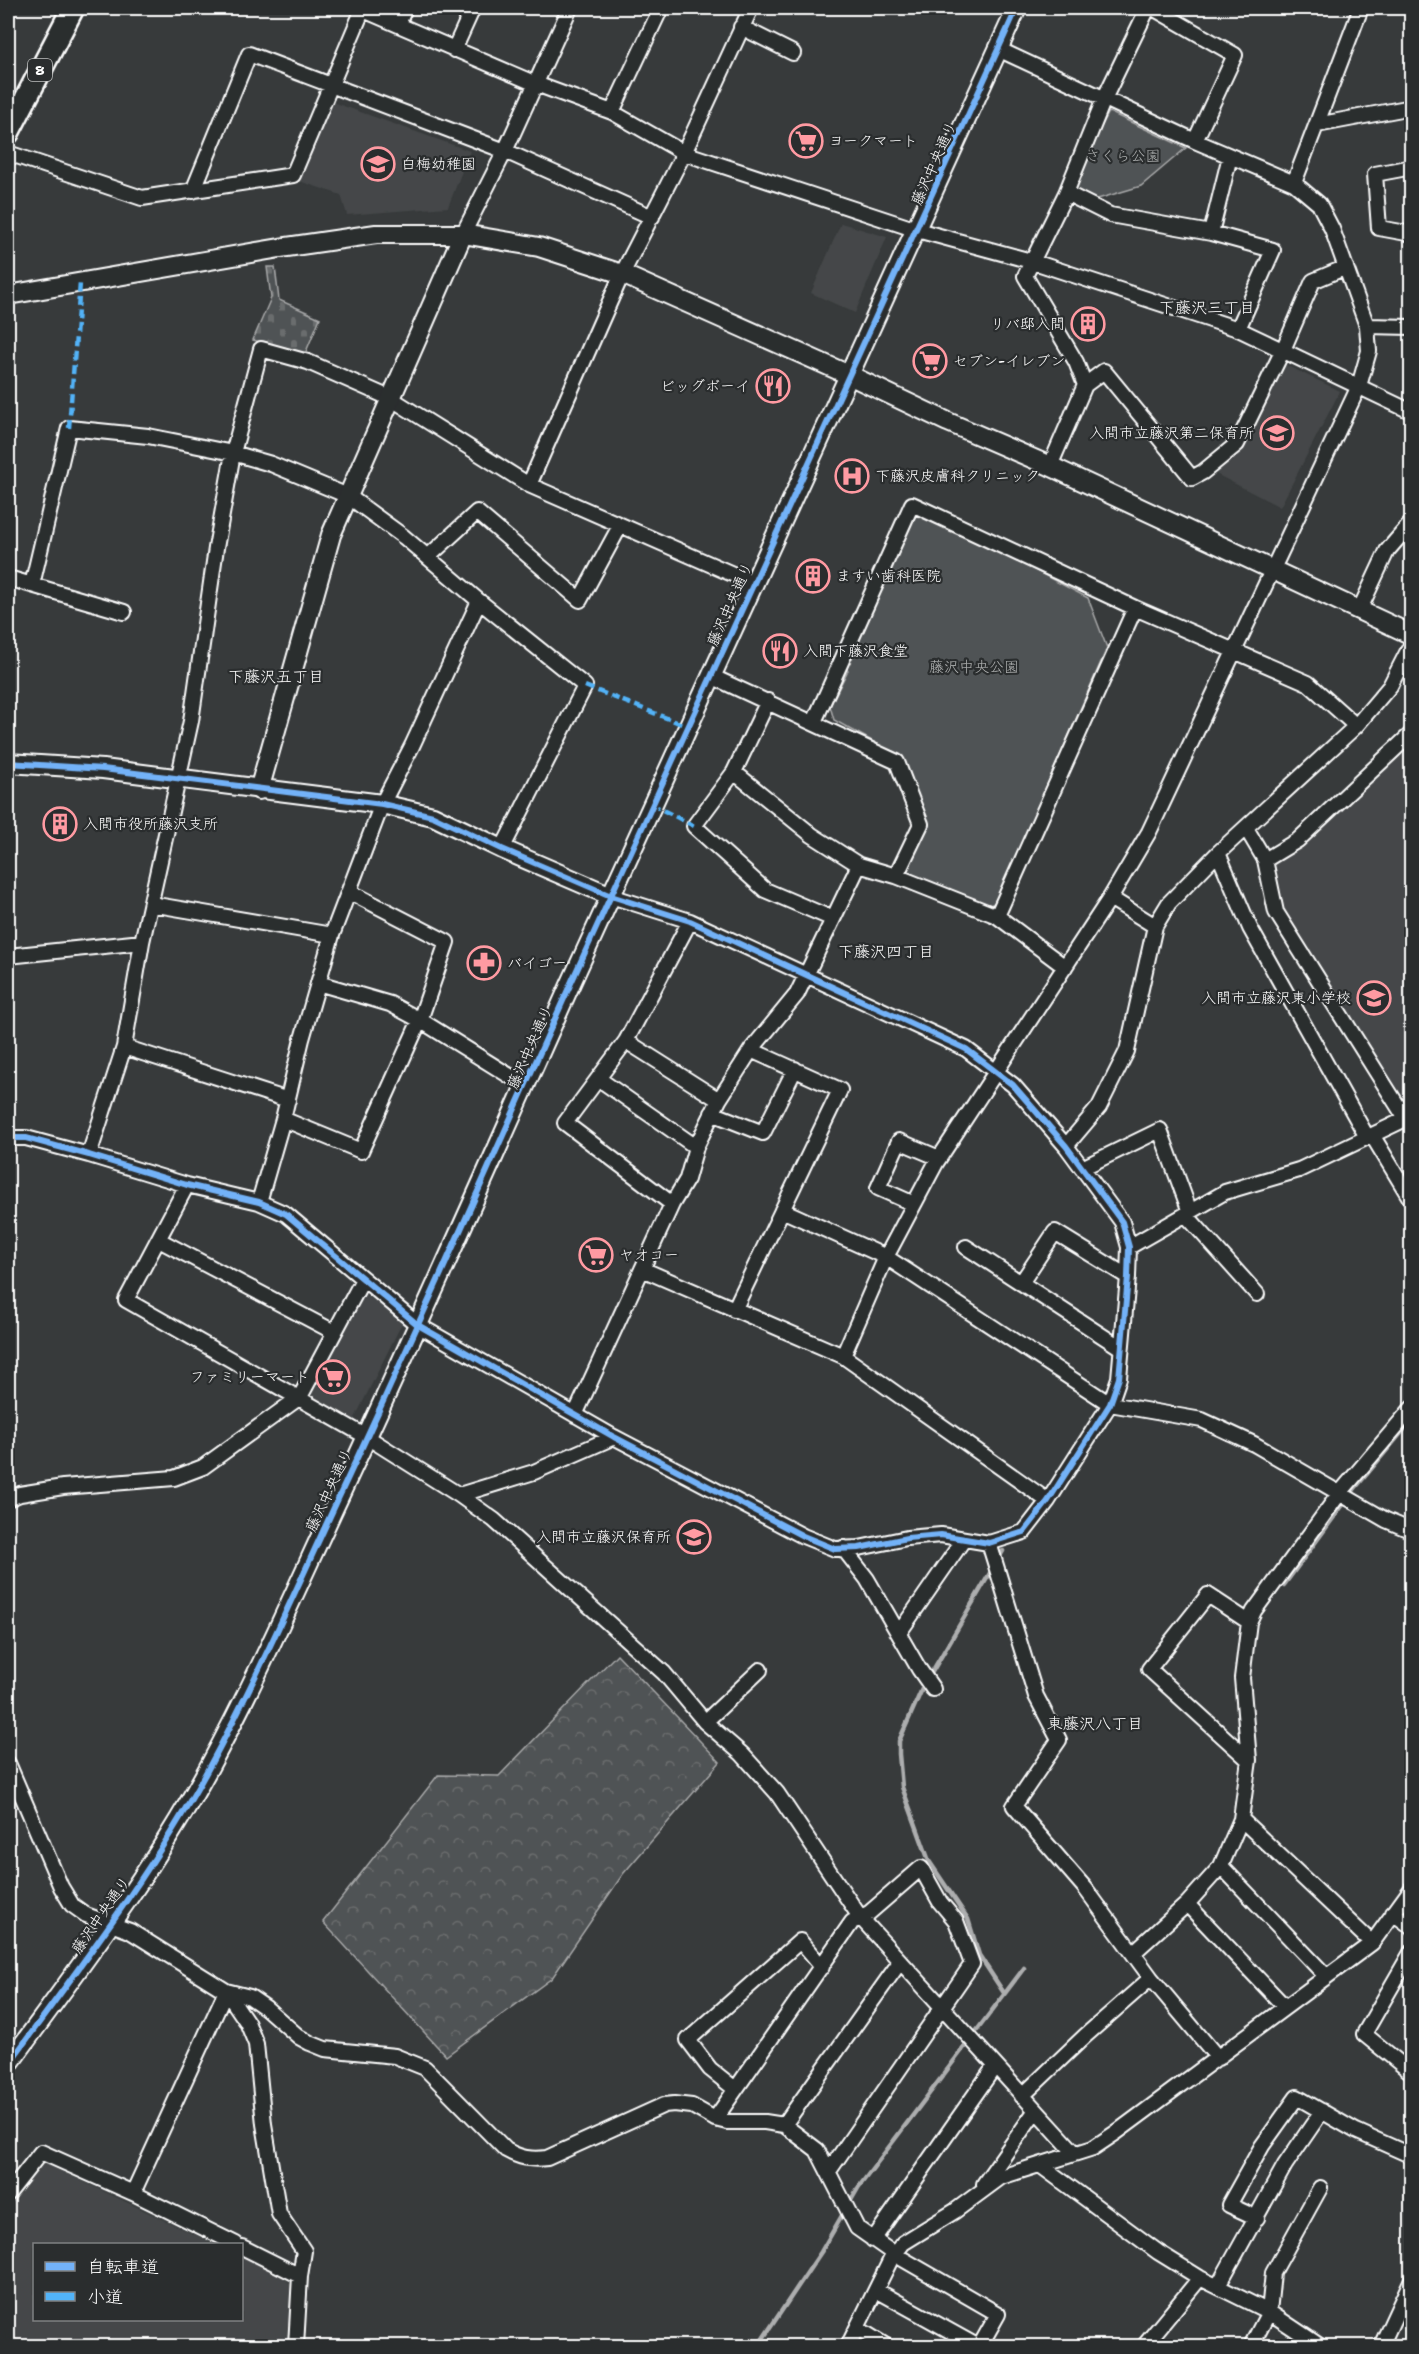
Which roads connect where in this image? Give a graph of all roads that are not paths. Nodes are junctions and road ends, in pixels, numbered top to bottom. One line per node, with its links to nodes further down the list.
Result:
1 (73, 8): 22 (main road, 8)
2 (361, 8): 12 (street); 18 (street)
3 (405, 8): 12 (street)
4 (473, 8): 15 (street)
5 (570, 8): 17 (street)
6 (661, 8): 21 (street)
7 (751, 8): 13 (street)
8 (1017, 8): 14 (street, 藤沢中央通り)
9 (1148, 8): 19 (street)
10 (1153, 8): 24 (street)
11 (1361, 8): 23 (street)
12 (398, 24): 15 (street)
13 (741, 27): 16 (street); 27 (street)
14 (998, 49): 19 (street); 34 (street, 藤沢中央通り)
15 (454, 50): 17 (street)
16 (793, 53)
17 (536, 84): 21 (street); 25 (street)
18 (331, 86): 25 (street); 31 (street); 31 (street)
19 (1104, 99): 24 (street); 32 (street)
20 (1412, 106): 23 (street)
21 (612, 112): 27 (street)
22 (10, 121)
23 (1317, 125): 30 (street)
24 (1195, 141): 28 (street)
25 (505, 151): 33 (street); 36 (street)
26 (8, 153): 31 (street)
27 (684, 153): 33 (street); 34 (street)
28 (1230, 156): 30 (street); 35 (street)
29 (1412, 167): 37 (street)
30 (1294, 183): 39 (street)
31 (193, 191)
32 (1066, 193): 35 (street); 38 (street)
33 (652, 217): 40 (street)
34 (916, 230): 38 (street); 46 (street, 藤沢中央通り)
35 (1211, 233): 44 (street)
36 (463, 234): 40 (street); 41 (street); 49 (street)
37 (1412, 234)
38 (1031, 261): 44 (street); 47 (street)
39 (1346, 267): 42 (street); 45 (street)
40 (622, 274): 46 (street); 53 (street)
41 (8, 295)
42 (1367, 326): 43 (street); 48 (street)
43 (1412, 327)
44 (1238, 329): 45 (street)
45 (1283, 350): 47 (street); 48 (street)
46 (849, 375): 52 (street); 60 (street, 藤沢中央通り)
47 (1084, 385): 52 (street)
48 (1359, 386): 50 (street); 58 (street)
49 (392, 399): 51 (street); 53 (street); 54 (street)
50 (1412, 412)
51 (233, 453): 54 (street); 61 (street); 76 (street)
52 (1050, 466): 58 (street)
53 (529, 485): 56 (street)
54 (348, 496): 57 (street); 77 (street)
55 (1412, 522): 64 (street)
56 (620, 526): 57 (street); 60 (street)
57 (428, 557): 62 (street)
58 (1272, 571): 64 (street); 68 (street)
59 (8, 578): 61 (street)
60 (753, 583): 69 (street, 藤沢中央通り)
61 (32, 585): 65 (street)
62 (479, 601): 78 (street); 80 (street)
63 (1135, 608): 68 (street); 71 (street); 89 (street)
64 (1359, 611): 66 (street)
65 (124, 612)
66 (1412, 635)
67 (1412, 643): 72 (street)
68 (1234, 652): 72 (street); 87 (street)
69 (711, 676): 70 (street); 86 (street, 藤沢中央通り)
70 (768, 701): 71 (street); 75 (street)
71 (814, 722): 84 (street)
72 (1356, 726): 79 (street)
73 (1412, 734): 82 (street)
74 (8, 763): 76 (street)
75 (734, 772): 83 (street); 90 (street)
76 (178, 778): 77 (street); 88 (street)
77 (259, 790): 78 (street)
78 (382, 804): 80 (street); 85 (street)
79 (1246, 828): 81 (street); 82 (street)
80 (502, 849): 86 (street)
81 (1218, 853): 92 (street); 111 (street)
82 (1265, 860): 109 (street)
83 (859, 865): 84 (street); 90 (street)
84 (896, 876): 89 (street)
85 (350, 892): 93 (street); 99 (street)
86 (611, 896): 91 (street); 106 (street, 藤沢中央通り)
87 (1110, 898): 92 (street); 96 (street)
88 (151, 904): 93 (street); 94 (street)
89 (997, 916): 96 (street)
90 (833, 919): 97 (street)
91 (690, 921): 97 (street); 100 (street)
92 (1155, 926): 113 (street)
93 (332, 934): 98 (street)
94 (142, 942): 95 (street); 101 (street)
95 (8, 956)
96 (1065, 967): 104 (street)
97 (805, 975): 102 (street); 104 (street)
98 (318, 983): 99 (street); 107 (street)
99 (420, 1020): 106 (street); 110 (street)
100 (626, 1041): 105 (street); 108 (street)
101 (124, 1047): 107 (street); 115 (street)
102 (751, 1050): 103 (street); 108 (street)
103 (795, 1069): 108 (street); 123 (street)
104 (998, 1071): 113 (street); 116 (street)
105 (599, 1079): 114 (street); 121 (street)
106 (526, 1086): 135 (street, 藤沢中央通り)
107 (288, 1100): 110 (street)
108 (716, 1106): 114 (street)
109 (1409, 1117): 111 (street)
110 (283, 1119): 120 (street)
111 (1369, 1136): 119 (street); 124 (street)
112 (8, 1138): 115 (street)
113 (1066, 1146): 117 (street)
114 (696, 1147): 121 (street)
115 (89, 1155): 118 (street)
116 (939, 1158): 122 (street); 122 (street)
117 (1082, 1168): 124 (street); 126 (street)
118 (187, 1185): 120 (street); 125 (street)
119 (1412, 1201)
120 (259, 1202): 131 (street)
121 (672, 1204): 129 (street)
122 (914, 1204): 128 (street)
123 (782, 1210): 128 (street); 134 (street)
124 (1188, 1214): 126 (street); 133 (street)
125 (159, 1240): 136 (street); 139 (street)
126 (1129, 1246): 130 (street)
127 (966, 1247): 132 (street)
128 (886, 1257): 138 (street); 140 (street)
129 (642, 1269): 134 (street); 142 (street)
130 (1128, 1277): 132 (street); 137 (street)
131 (362, 1281): 135 (street); 136 (street)
132 (1021, 1283): 137 (street)
133 (1257, 1294)
134 (734, 1310): 138 (street)
135 (418, 1325): 142 (street); 143 (street, 藤沢中央通り)
136 (334, 1332): 139 (street)
137 (1121, 1348): 140 (street)
138 (843, 1356): 148 (street)
139 (300, 1397): 143 (street); 147 (street)
140 (1110, 1404): 145 (street); 148 (street)
141 (1412, 1408): 145 (street)
142 (575, 1415): 144 (street)
143 (367, 1437): 146 (street); 166 (street, 藤沢中央通り)
144 (614, 1437): 146 (street); 152 (street)
145 (1339, 1494): 149 (street); 153 (street)
146 (459, 1495): 157 (street)
147 (8, 1499)
148 (1048, 1501): 151 (street)
149 (1412, 1531)
150 (964, 1539): 151 (street); 152 (street); 154 (street)
151 (989, 1543): 170 (street)
152 (843, 1548): 154 (street)
153 (1249, 1622): 158 (street); 158 (street)
154 (899, 1634): 156 (street)
155 (760, 1670): 157 (street)
156 (933, 1689)
157 (705, 1722): 165 (street)
158 (1249, 1760): 160 (street)
159 (8, 1763): 166 (street)
160 (1241, 1819): 161 (street); 168 (street)
161 (1221, 1866): 163 (street); 173 (street)
162 (1412, 1888): 164 (street)
163 (1188, 1904): 170 (street); 176 (street)
164 (1393, 1913): 167 (street); 168 (street)
165 (860, 1917): 171 (street); 172 (street); 177 (street)
166 (111, 1924): 175 (street); 179 (street, 藤沢中央通り)
167 (1412, 1927)
168 (1372, 1943): 173 (street)
169 (1412, 1951): 181 (street)
170 (1133, 1953): 174 (street)
171 (900, 1962): 177 (street); 187 (street)
172 (822, 1966): 182 (street); 182 (street)
173 (1326, 1976): 176 (street)
174 (1151, 1978): 178 (street); 183 (street)
175 (226, 1991): 186 (street); 193 (street); 201 (street)
176 (1285, 2007): 178 (street)
177 (942, 2008): 180 (street); 191 (street)
178 (1218, 2058): 188 (street)
179 (8, 2065)
180 (995, 2066): 183 (street); 197 (street)
181 (1412, 2073)
182 (735, 2090): 186 (street)
183 (1022, 2096): 184 (street)
184 (1035, 2110): 188 (street); 194 (street)
185 (1322, 2110): 189 (street); 196 (street); 196 (street)
186 (715, 2119): 187 (street)
187 (784, 2125): 191 (street)
188 (1075, 2153): 190 (street)
189 (1412, 2156)
190 (1040, 2165): 194 (street); 202 (street)
191 (829, 2171): 197 (street)
192 (1320, 2188): 206 (street)
193 (134, 2193): 195 (street); 198 (street)
194 (977, 2193): 200 (street)
195 (8, 2194)
196 (1257, 2218): 204 (street)
197 (873, 2240): 200 (street)
198 (234, 2243)
199 (243, 2248): 201 (street)
200 (894, 2253): 205 (street); 211 (street)
201 (300, 2276): 208 (street)
202 (1200, 2278): 204 (street); 212 (street)
203 (1412, 2279): 215 (street)
204 (1218, 2286): 206 (street)
205 (876, 2290): 207 (street); 211 (street)
206 (1269, 2312): 213 (street); 214 (street)
207 (857, 2328): 209 (street); 210 (street)
208 (296, 2346)
209 (848, 2346)
210 (886, 2346)
211 (978, 2346)
212 (1144, 2346)
213 (1251, 2346)
214 (1320, 2346)
215 (1382, 2346)

